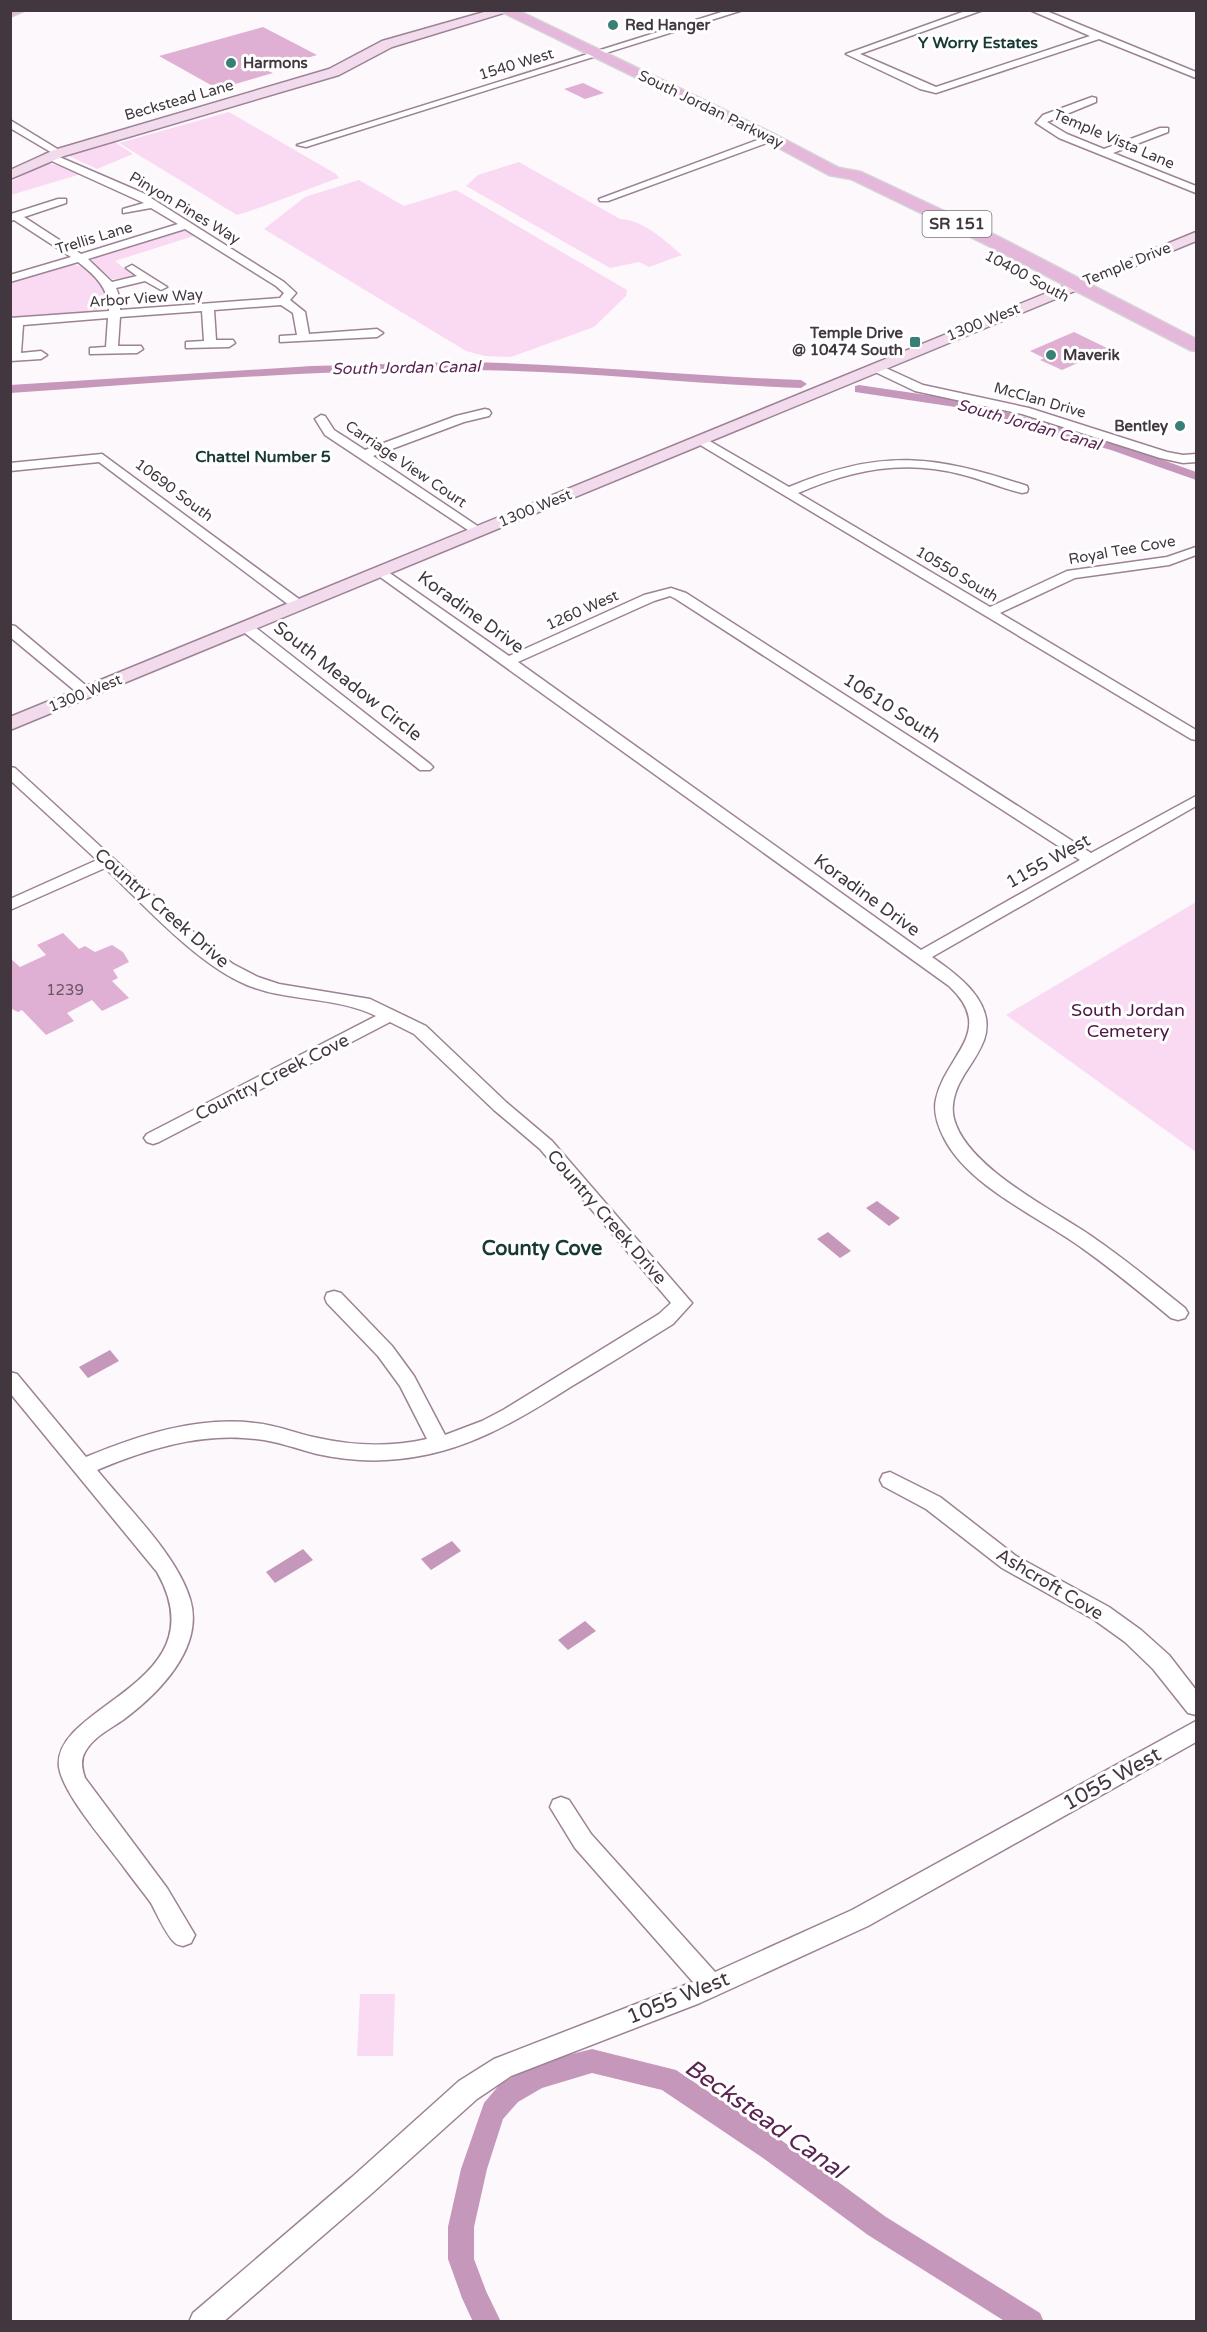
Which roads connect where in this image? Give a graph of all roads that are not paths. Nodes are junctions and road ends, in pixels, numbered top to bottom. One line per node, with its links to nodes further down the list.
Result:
1 (19, 10): 8 (main road)
2 (492, 10): 9 (street, Beckstead Lane)
3 (525, 10): 11 (main road, SR 151)
4 (739, 10): 11 (street, 1540 West)
5 (979, 10): 10 (street)
6 (1034, 10): 10 (street)
7 (506, 11): 9 (street, Beckstead Lane); 11 (main road, SR 151)
8 (10, 13)
9 (425, 32): 19 (street, Beckstead Lane)
10 (1099, 36): 12 (street)
11 (596, 49): 16 (main road, South Jordan Parkway / SR 151); 17 (street, 1540 West)
12 (1197, 75)
13 (1092, 100): 18 (street, Temple Vista Lane)
14 (10, 123): 19 (street, Pinyon Pines Way)
15 (1164, 130): 18 (street)
16 (771, 138): 20 (main road, South Jordan Parkway / SR 151); 25 (street)
17 (302, 146)
18 (1105, 152): 23 (street, Temple Vista Lane)
19 (54, 155): 21 (street, Beckstead Lane); 27 (street, Pinyon Pines Way)
20 (835, 172): 36 (main road, 10400 South / SR 151); 39 (main road, 10400 South / SR 151)
21 (10, 175)
22 (1197, 180): 23 (street)
23 (1184, 184): 24 (street, Temple Vista Lane)
24 (1197, 190)
25 (604, 199)
26 (62, 201): 29 (street)
27 (152, 204): 28 (street); 30 (street, Pinyon Pines Way)
28 (127, 211)
29 (13, 217): 32 (street)
30 (186, 225): 32 (street, Trellis Lane); 40 (street, Pinyon Pines Way)
31 (1197, 237): 36 (street, Temple Drive)
32 (78, 258): 35 (street, Trellis Lane); 37 (street)
33 (132, 267): 34 (street)
34 (145, 278): 37 (street); 38 (street)
35 (10, 279)
36 (1076, 284): 39 (street, Temple Drive); 53 (main road, 10400 South / SR 151)
37 (109, 286): 42 (street)
38 (161, 287)
39 (1058, 292): 53 (main road, 10400 South / SR 151); 56 (street, 1300 West)
40 (283, 301): 41 (street, Arbor View Way); 45 (street)
41 (208, 309): 42 (street, Arbor View Way); 48 (street)
42 (113, 315): 43 (street, Arbor View Way); 51 (street)
43 (14, 321): 55 (street)
44 (377, 333): 45 (street)
45 (304, 338): 46 (street)
46 (284, 339)
47 (229, 343): 48 (street)
48 (210, 344): 49 (street)
49 (190, 345)
50 (137, 349): 51 (street)
51 (112, 350): 52 (street)
52 (94, 351)
53 (1194, 354)
54 (40, 355): 55 (street)
55 (13, 356)
56 (877, 368): 59 (street, 1300 West); 61 (street, McClan Drive)
57 (485, 413): 60 (street)
58 (321, 420): 60 (street, Carriage View Court)
59 (701, 440): 64 (street, 10550 South); 65 (street, 1300 West)
60 (364, 455): 65 (street, Carriage View Court)
61 (1197, 458)
62 (10, 467): 69 (street, 10690 South)
63 (1022, 489): 64 (street)
64 (789, 492): 70 (street, 10550 South)
65 (477, 532): 67 (street, 1300 West)
66 (1197, 551): 70 (street, Royal Tee Cove)
67 (381, 571): 69 (street, 1300 West); 73 (street, Koradine Drive)
68 (671, 592): 73 (street, 1260 West); 80 (street, 10610 South)
69 (298, 605): 71 (street, 1300 West)
70 (989, 613): 76 (street, 10550 South)
71 (246, 627): 74 (street, 1300 West); 77 (street, South Meadow Circle)
72 (10, 629): 74 (street)
73 (507, 662): 83 (street, Koradine Drive)
74 (85, 692): 75 (street, 1300 West)
75 (10, 724)
76 (1197, 736)
77 (425, 767)
78 (10, 771): 81 (street, Country Creek Drive)
79 (1197, 800): 80 (street, 1155 West)
80 (1091, 860): 83 (street, 1155 West)
81 (108, 861): 82 (street); 84 (street, Country Creek Drive)
82 (10, 905)
83 (920, 957): 87 (street, Koradine Drive)
84 (391, 1015): 85 (street, Country Creek Cove); 89 (street, Country Creek Drive)
85 (153, 1138)
86 (334, 1298): 89 (street)
87 (1178, 1313)
88 (10, 1379): 90 (street)
89 (440, 1445): 90 (street, Country Creek Drive)
90 (83, 1467): 95 (street)
91 (890, 1480): 92 (street, Ashcroft Cove)
92 (1197, 1706)
93 (1197, 1731): 96 (street, 1055 West)
94 (561, 1807): 96 (street)
95 (183, 1935)
96 (711, 1985): 97 (street, 1055 West)
97 (202, 2322)

